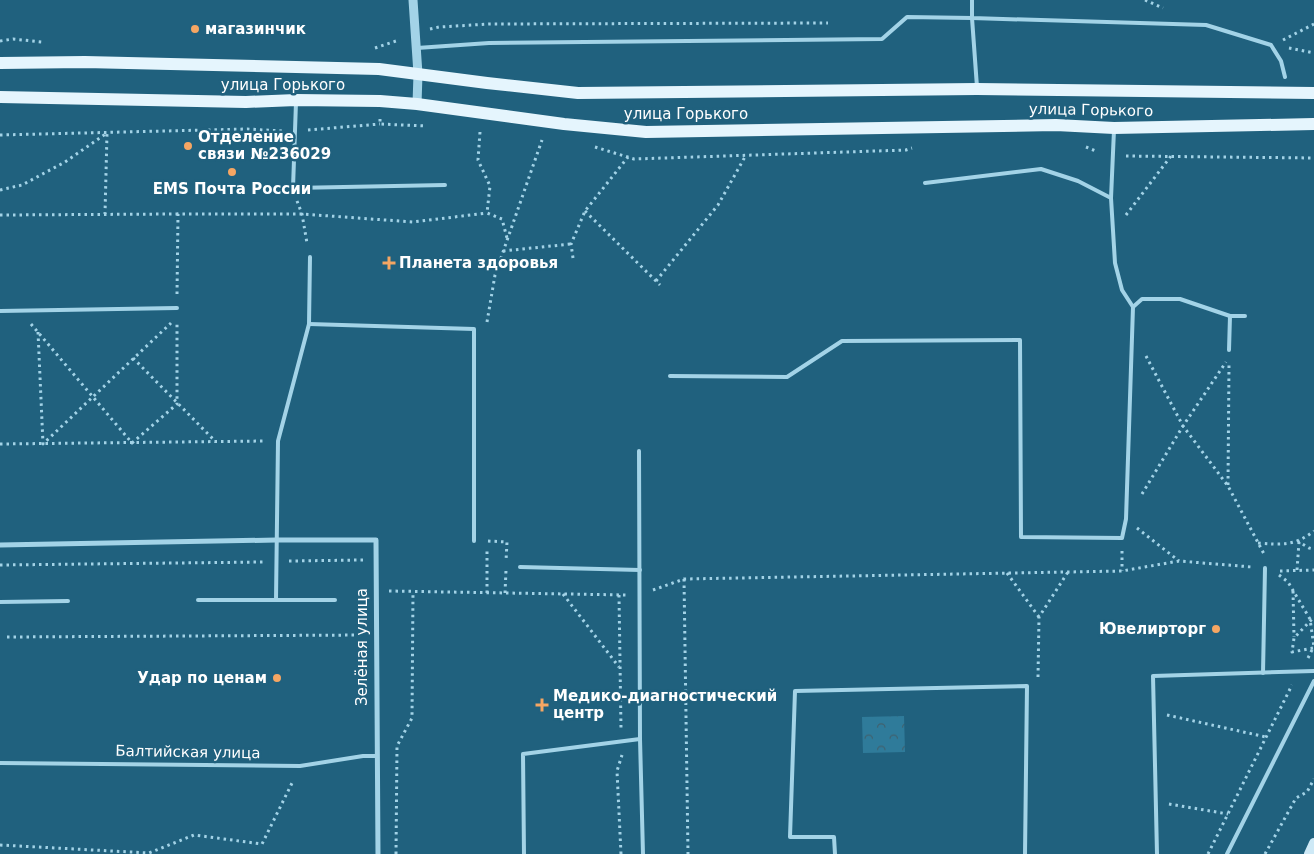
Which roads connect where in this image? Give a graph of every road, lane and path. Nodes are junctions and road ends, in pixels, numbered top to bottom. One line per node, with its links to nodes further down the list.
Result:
1 (413, 0): 8 (street)
2 (972, 0): 3 (lane)
3 (972, 18): 7 (lane); 8 (lane); 12 (lane)
4 (832, 23): 6 (path)
5 (1314, 24): 7 (path)
6 (427, 30)
7 (1272, 46): 11 (lane)
8 (416, 48): 10 (street)
9 (0, 63): 10 (main road, улица Горького)
10 (418, 74): 12 (main road, улица Горького); 16 (street)
11 (1285, 76)
12 (977, 89): 13 (main road, улица Горького)
13 (1314, 94)
14 (0, 97): 15 (main road, улица Горького)
15 (296, 100): 16 (main road, улица Горького); 21 (lane)
16 (417, 104): 19 (main road, улица Горького)
17 (380, 124): 21 (path)
18 (1314, 124): 19 (main road, улица Горького)
19 (1114, 128): 32 (lane)
20 (480, 129): 34 (path)
21 (294, 131): 22 (path); 30 (lane)
22 (107, 133): 23 (path); 31 (path); 35 (path)
23 (0, 135)
24 (542, 139): 40 (path)
25 (746, 155): 45 (path)
26 (1171, 156): 39 (path)
27 (628, 157): 33 (path)
28 (926, 183): 32 (lane)
29 (445, 186): 30 (lane)
30 (293, 188): 37 (path)
31 (0, 190)
32 (1111, 198): 47 (lane)
33 (584, 211): 41 (path); 45 (path)
34 (488, 213): 37 (path); 40 (path)
35 (105, 214): 36 (path); 38 (path)
36 (178, 214)
37 (302, 214): 43 (path)
38 (0, 215)
39 (1124, 217)
40 (507, 239): 42 (path)
41 (571, 244): 42 (path); 44 (path)
42 (503, 251): 54 (path)
43 (310, 257): 53 (lane)
44 (573, 258)
45 (656, 281): 46 (path)
46 (660, 285)
47 (1133, 306): 50 (lane); 56 (lane)
48 (177, 308): 49 (lane)
49 (0, 311)
50 (1230, 316): 51 (lane); 57 (lane)
51 (1245, 316)
52 (177, 318): 58 (path)
53 (309, 324): 61 (lane); 70 (lane)
54 (486, 329)
55 (38, 332): 64 (path)
56 (1133, 332): 60 (path); 67 (lane)
57 (1229, 350)
58 (133, 358): 62 (path); 64 (path)
59 (670, 376): 67 (lane)
60 (1183, 426): 66 (path); 66 (path); 67 (path)
61 (278, 441): 62 (path); 69 (lane)
62 (216, 442): 64 (path)
63 (0, 444): 64 (path)
64 (43, 444)
65 (639, 451): 79 (lane)
66 (1228, 486): 73 (path)
67 (1126, 520): 76 (path)
68 (1314, 531): 72 (path)
69 (276, 540): 74 (street); 87 (street, Зелёная улица); 95 (lane)
70 (474, 541): 71 (path)
71 (487, 541): 89 (path); 90 (path)
72 (1299, 542): 73 (path); 75 (path); 80 (path)
73 (1257, 543): 83 (path)
74 (0, 545)
75 (1314, 549)
76 (1179, 561): 78 (path); 82 (path)
77 (520, 567): 79 (lane)
78 (1265, 568): 83 (path); 106 (lane)
79 (640, 570): 93 (lane)
80 (1297, 570): 81 (path); 83 (path)
81 (1314, 570)
82 (1068, 572): 84 (path); 84 (path)
83 (1275, 572): 86 (path)
84 (1007, 573): 85 (path)
85 (684, 579): 93 (path); 126 (path)
86 (1293, 590): 99 (path); 102 (path)
87 (375, 591): 88 (path); 113 (street, Зелёная улица)
88 (412, 592): 89 (path); 122 (path)
89 (487, 593): 90 (path)
90 (505, 593): 91 (path)
91 (563, 594): 92 (path); 104 (path)
92 (619, 595): 93 (path); 104 (path)
93 (639, 595): 111 (lane)
94 (198, 600): 95 (lane)
95 (276, 600): 96 (lane)
96 (335, 600)
97 (68, 601): 98 (lane)
98 (0, 602)
99 (1312, 618): 102 (path); 103 (path)
100 (364, 635): 101 (path)
101 (7, 637)
102 (1294, 638): 103 (path)
103 (1314, 647)
104 (620, 668): 112 (path)
105 (1314, 671): 106 (lane)
106 (1263, 673): 109 (lane)
107 (1314, 681): 131 (lane)
108 (1293, 683): 110 (path)
109 (1154, 713): 110 (path); 117 (lane)
110 (1266, 737): 118 (path)
111 (640, 739): 112 (lane); 125 (lane)
112 (621, 741): 123 (lane); 124 (path)
113 (376, 756): 115 (lane, Балтийская улица); 121 (street, Зелёная улица)
114 (0, 763): 115 (lane, Балтийская улица)
115 (300, 766): 120 (path)
116 (1314, 779): 132 (path)
117 (1156, 802): 118 (path); 129 (lane)
118 (1228, 814): 130 (path)
119 (1314, 843): 133 (main road)
120 (0, 845)
121 (378, 854)
122 (396, 854)
123 (524, 854)
124 (621, 854)
125 (643, 854)
126 (688, 854)
127 (835, 854): 128 (lane)
128 (1025, 854)
129 (1157, 854)
130 (1208, 854)
131 (1227, 854)
132 (1265, 854)
133 (1309, 854)

